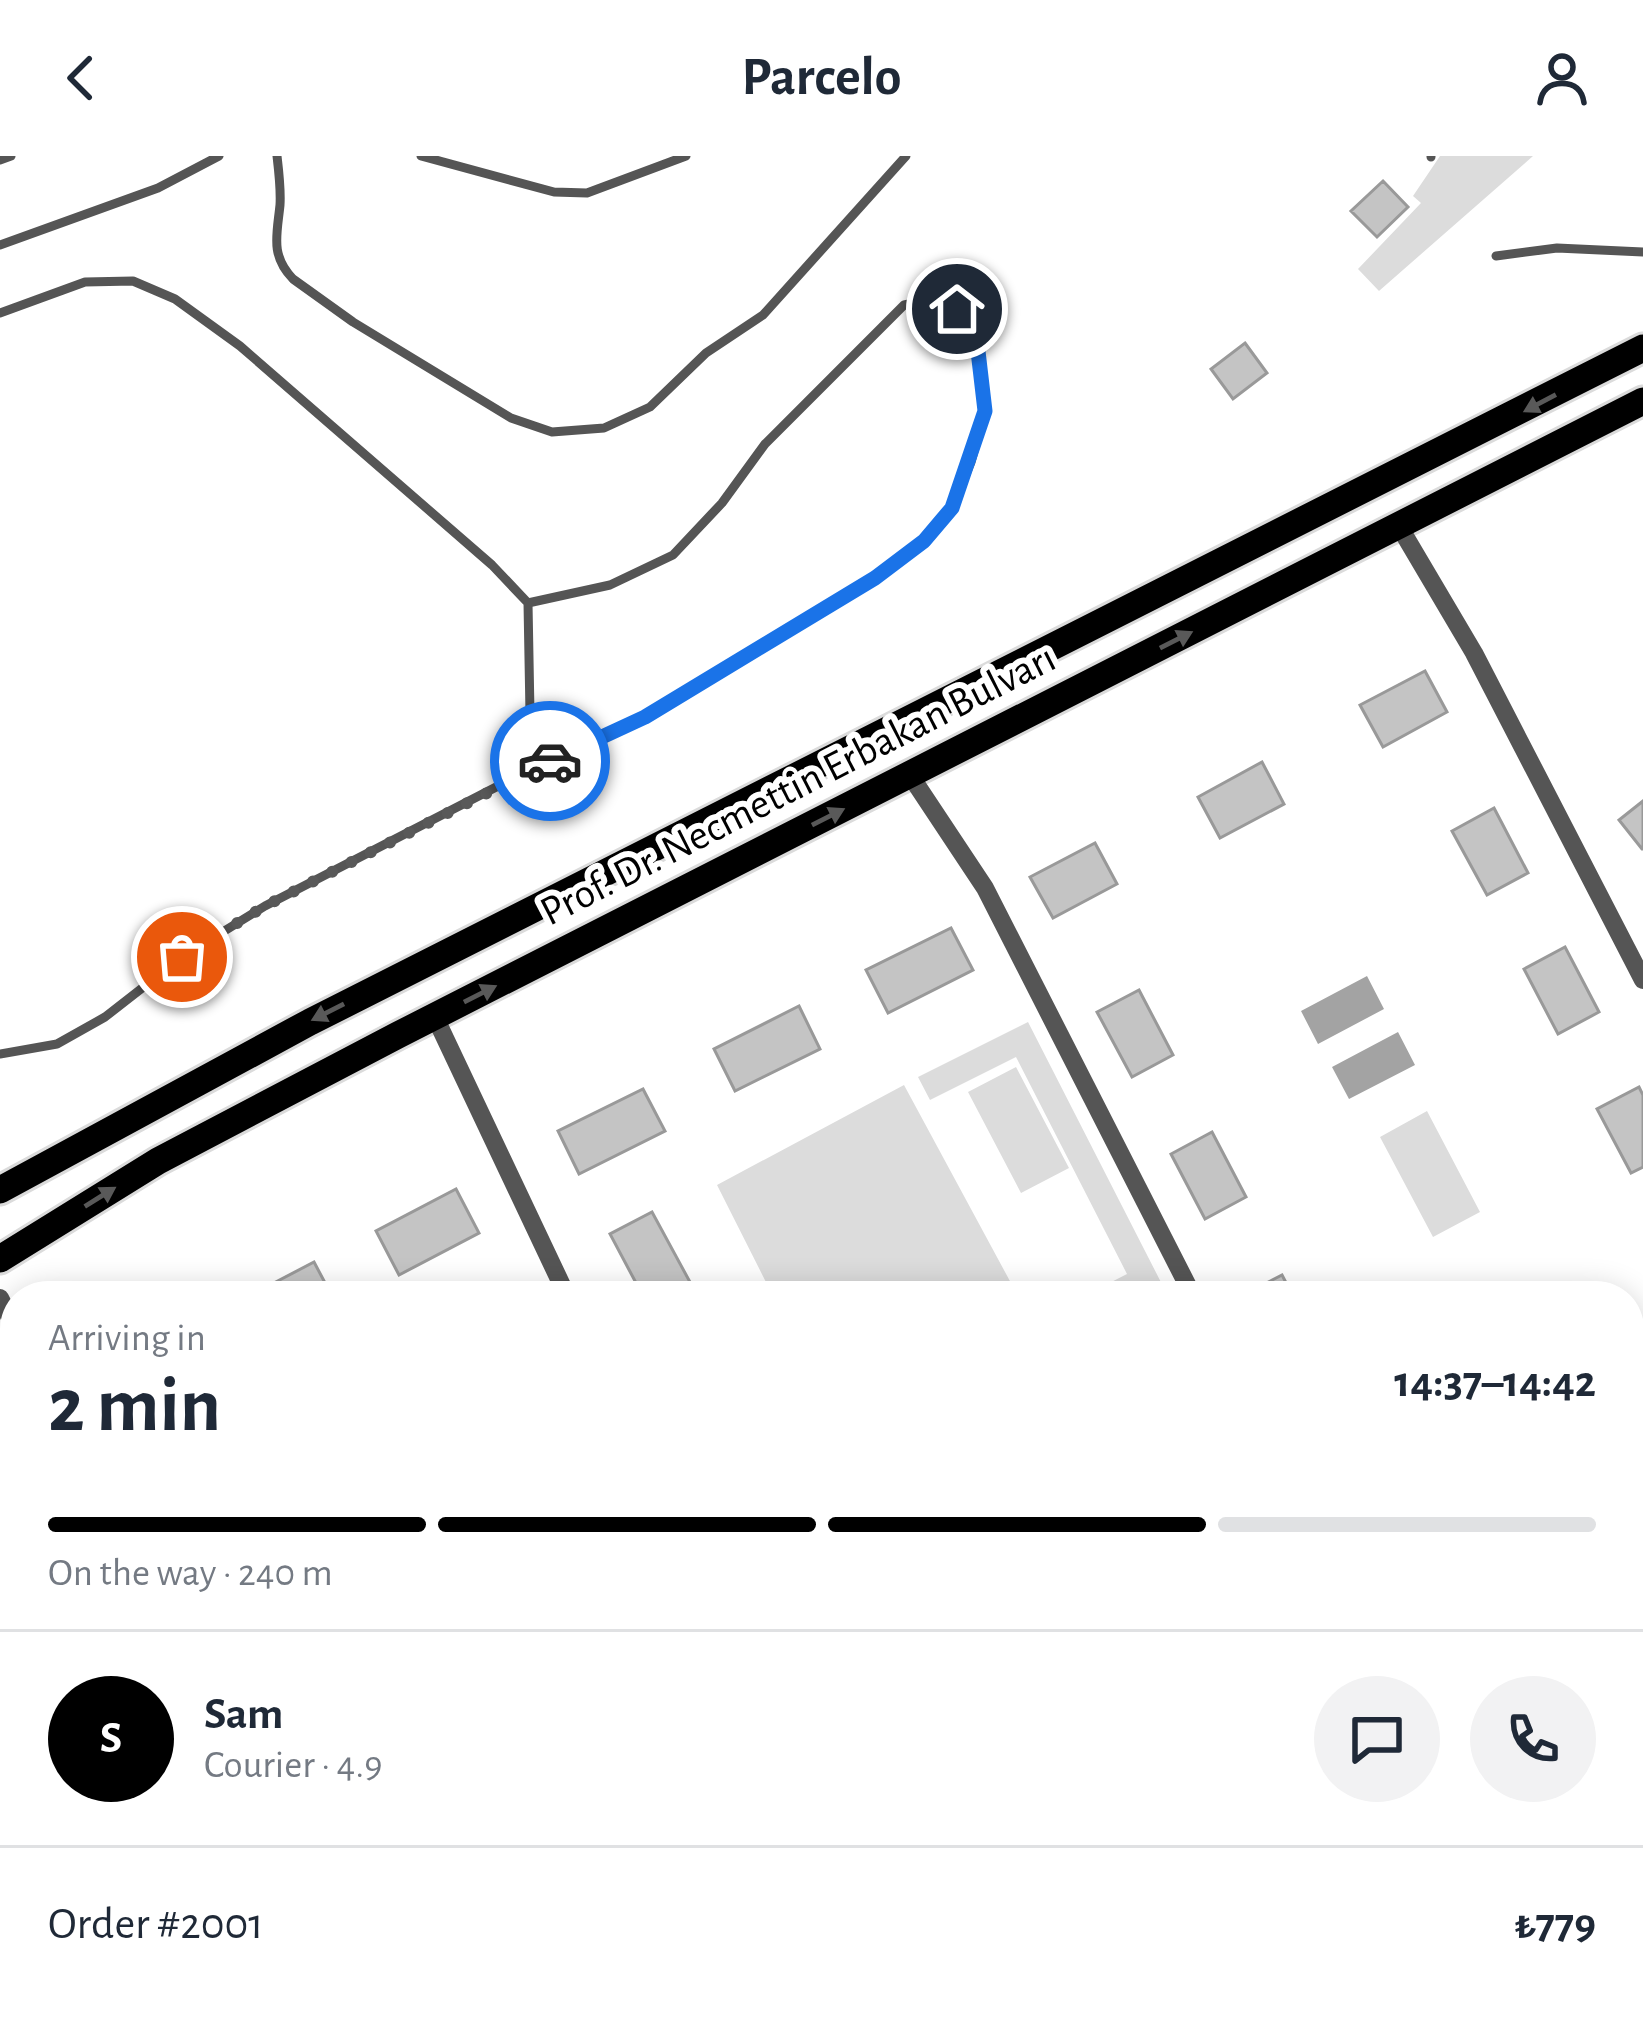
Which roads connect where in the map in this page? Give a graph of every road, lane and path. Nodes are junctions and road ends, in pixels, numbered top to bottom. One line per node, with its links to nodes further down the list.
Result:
1 (11, 156): 7 (lane)
2 (219, 156): 8 (lane)
3 (277, 156): 6 (lane)
4 (421, 156): 5 (lane)
5 (686, 156)
6 (900, 158)
7 (0, 160)
8 (0, 245)
9 (1643, 252): 10 (lane)
10 (1496, 256)
11 (0, 313): 15 (lane)
12 (1643, 348): 21 (main road, Prof. Dr. Necmettin Erbakan Bulvarı, one-way to 21)
13 (1643, 401): 14 (main road, Prof. Dr. Necmettin Erbakan Bulvarı)
14 (1399, 526): 17 (main road, Prof. Dr. Necmettin Erbakan Bulvarı, one-way to 14); 18 (street)
15 (528, 604): 16 (lane); 16 (lane)
16 (531, 770): 20 (lane)
17 (910, 776): 19 (main road, Prof. Dr. Necmettin Erbakan Bulvarı, one-way to 17); 24 (street)
18 (1643, 980)
19 (435, 1017): 22 (main road, Prof. Dr. Necmettin Erbakan Bulvarı, one-way to 19); 23 (street)
20 (0, 1054)
21 (0, 1190)
22 (0, 1259)
23 (560, 1281)
24 (1185, 1281)

